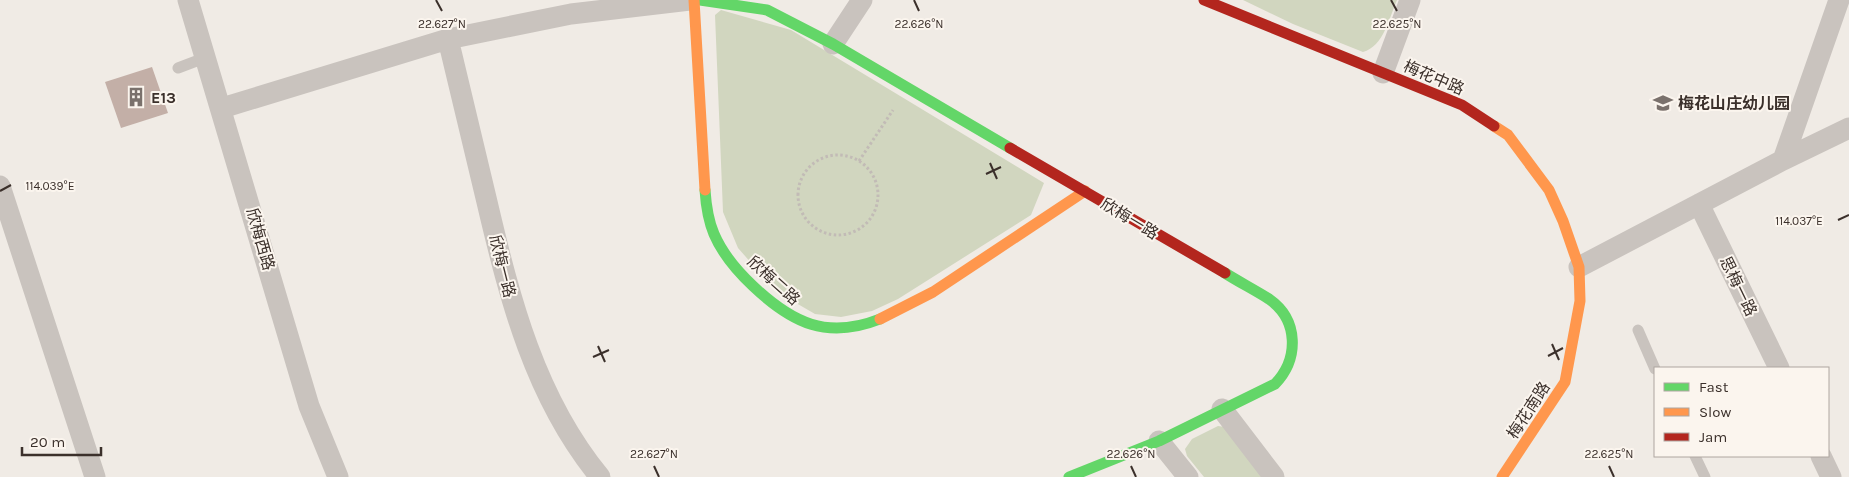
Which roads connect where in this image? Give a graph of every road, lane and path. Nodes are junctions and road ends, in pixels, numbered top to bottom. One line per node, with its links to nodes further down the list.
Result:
1 (188, 0): 11 (street, 欣梅西路)
2 (690, 0): 9 (street)
3 (694, 0): 20 (street, 欣梅二路)
4 (700, 0): 10 (street, 欣梅一路)
5 (862, 0): 10 (street)
6 (1204, 0): 13 (street, 梅花中路)
7 (1410, 0): 13 (street)
8 (1839, 0): 17 (street)
9 (448, 39): 15 (street); 32 (street, 欣梅一路)
10 (833, 44): 14 (street, 欣梅一路)
11 (207, 57): 12 (lane); 15 (street, 欣梅西路)
12 (178, 68)
13 (1383, 73): 22 (street, 梅花中路)
14 (907, 87): 18 (path); 20 (street, 欣梅一路)
15 (222, 108): 31 (street, 欣梅西路)
16 (1849, 128): 17 (street)
17 (1783, 160): 21 (street)
18 (859, 162): 18 (path)
19 (0, 186): 30 (street)
20 (1085, 191): 26 (street, 欣梅一路)
21 (1699, 204): 22 (street); 25 (street, 思梅一路)
22 (1579, 267): 36 (street, 梅花南路)
23 (1638, 330): 24 (lane)
24 (1654, 367)
25 (1779, 367)
26 (1222, 409): 27 (street, 欣梅一路); 35 (street)
27 (1159, 441): 33 (street, 欣梅一路); 34 (street)
28 (1695, 457): 37 (lane)
29 (1821, 457): 38 (street)
30 (95, 477)
31 (338, 477)
32 (600, 477)
33 (1069, 477)
34 (1188, 477)
35 (1274, 477)
36 (1502, 477)
37 (1705, 477)
38 (1831, 477)

